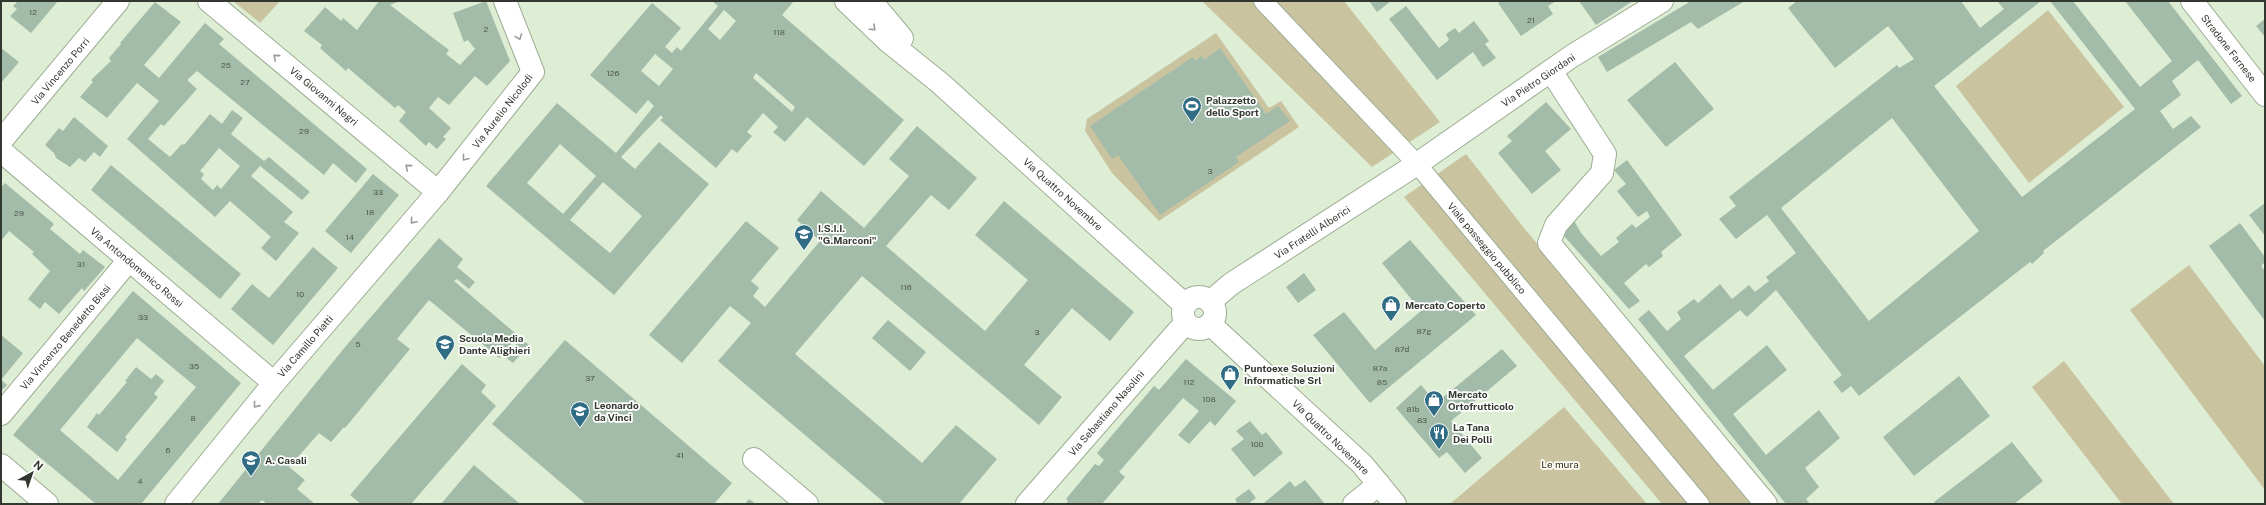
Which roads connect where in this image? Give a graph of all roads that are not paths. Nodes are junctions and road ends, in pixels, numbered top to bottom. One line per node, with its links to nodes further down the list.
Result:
1 (118, 1): 12 (street, Via Vincenzo Porri)
2 (209, 1): 15 (street, Via Giovanni Negri, one-way to 2)
3 (505, 1): 15 (street, Via Aurelio Nicolodi, one-way to 15)
4 (846, 1): 10 (street, Via Quattro Novembre, one-way to 10)
5 (871, 1): 10 (street, Via Quattro Novembre)
6 (1263, 1): 14 (street, Viale passeggio pubblico)
7 (1662, 1): 9 (street, Via Pietro Giordani)
8 (2192, 1): 11 (street, Stradone Farnese)
9 (1551, 71): 14 (street, Via Pietro Giordani); 32 (street)
10 (940, 83): 18 (street, Via Quattro Novembre)
11 (2265, 94)
12 (1, 141)
13 (1, 151): 16 (street, Via Antondomenico Rossi)
14 (1417, 164): 17 (street, Via Fratelli Alberici); 31 (street, Viale passeggio pubblico)
15 (438, 192): 20 (street, Via Camillo Piatti, one-way to 20)
16 (129, 260): 20 (street, Via Antondomenico Rossi); 21 (street, Via Vincenzo Benedetto Bissi)
17 (1210, 302): 18 (street); 19 (street)
18 (1186, 314): 19 (street); 28 (street, Via Sebastiano Nasolini)
19 (1210, 324): 24 (street, Via Quattro Novembre)
20 (274, 383): 26 (street, Via Camillo Piatti, one-way to 26)
21 (1, 414)
22 (754, 459): 27 (street)
23 (1, 465): 25 (street)
24 (1379, 484): 29 (street); 30 (street, Via Quattro Novembre)
25 (47, 504)
26 (176, 504)
27 (807, 504)
28 (1027, 504)
29 (1354, 504)
30 (1395, 504)
31 (1700, 504)
32 (1766, 504)

